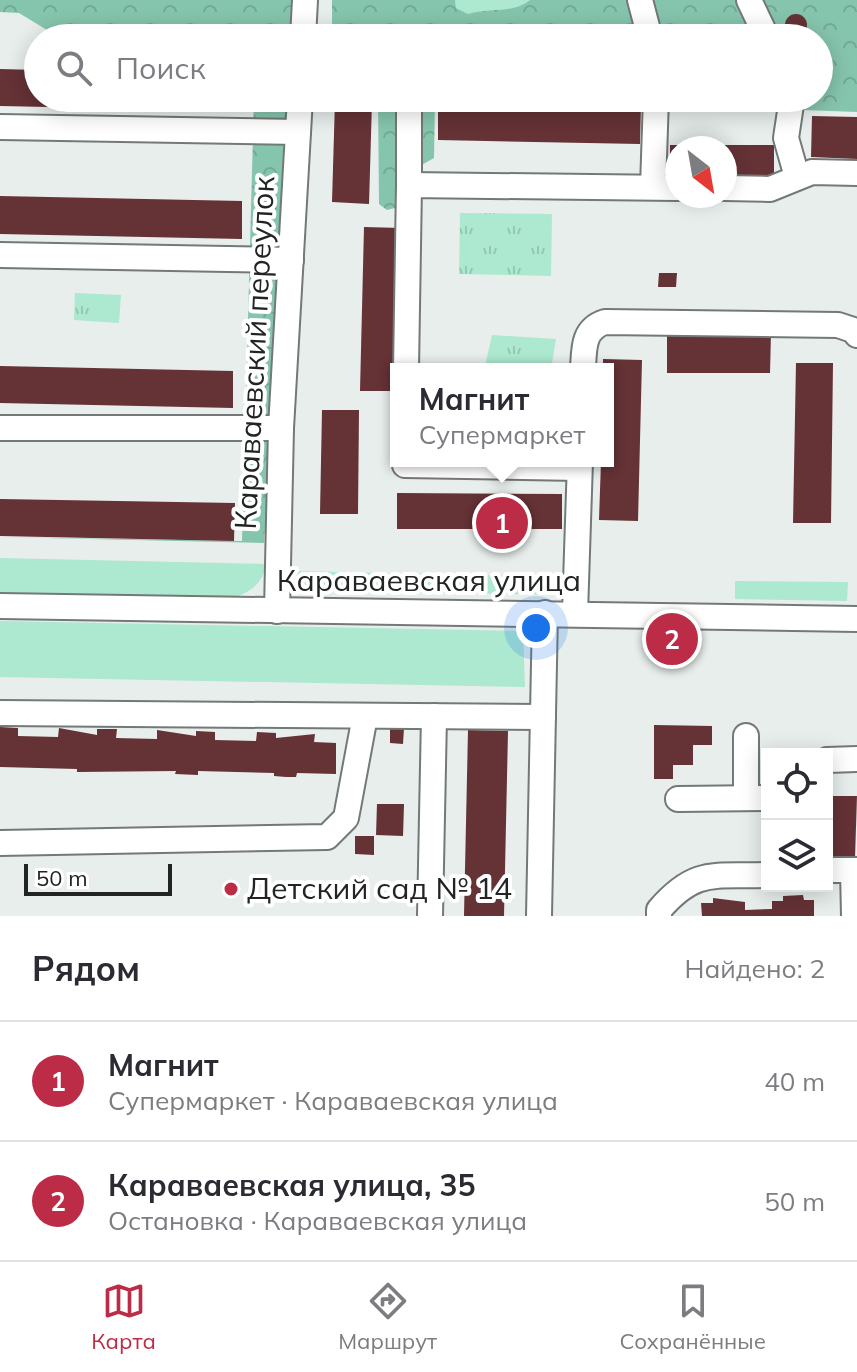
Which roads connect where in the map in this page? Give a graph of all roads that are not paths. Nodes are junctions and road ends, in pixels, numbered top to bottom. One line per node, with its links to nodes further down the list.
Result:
1 (305, 0): 4 (street)
2 (640, 0): 5 (street)
3 (749, 0): 6 (street)
4 (304, 24)
5 (646, 24)
6 (760, 24)
7 (299, 112): 12 (street, Караваевский переулок)
8 (409, 112): 15 (street)
9 (657, 112): 16 (street)
10 (791, 112): 14 (street)
11 (0, 127): 12 (street)
12 (298, 132): 19 (street, Караваевский переулок)
13 (857, 173): 14 (street)
14 (797, 177): 17 (street)
15 (409, 185): 16 (street); 21 (street)
16 (665, 188)
17 (737, 188)
18 (0, 255): 19 (street)
19 (291, 260): 24 (street, Караваевский переулок)
20 (857, 335): 22 (street)
21 (406, 363)
22 (584, 363)
23 (0, 428): 24 (street)
24 (281, 428): 28 (street, Караваевский переулок)
25 (579, 467): 30 (street)
26 (0, 606): 28 (street, Караваевская улица)
27 (857, 606): 31 (street)
28 (277, 611): 29 (street, Караваевская улица)
29 (545, 613): 30 (street, Караваевская улица); 35 (street)
30 (575, 613): 31 (street, Караваевская улица)
31 (857, 619)
32 (0, 713): 33 (street)
33 (365, 716): 34 (street); 41 (street)
34 (434, 716): 35 (street); 45 (street)
35 (543, 717): 46 (street)
36 (746, 736): 39 (street)
37 (857, 759): 38 (street)
38 (833, 760)
39 (757, 798): 40 (street)
40 (678, 799)
41 (0, 843)
42 (833, 870): 43 (street)
43 (855, 870): 48 (street)
44 (761, 875): 47 (street)
45 (430, 916)
46 (539, 916)
47 (659, 916)
48 (854, 916)

